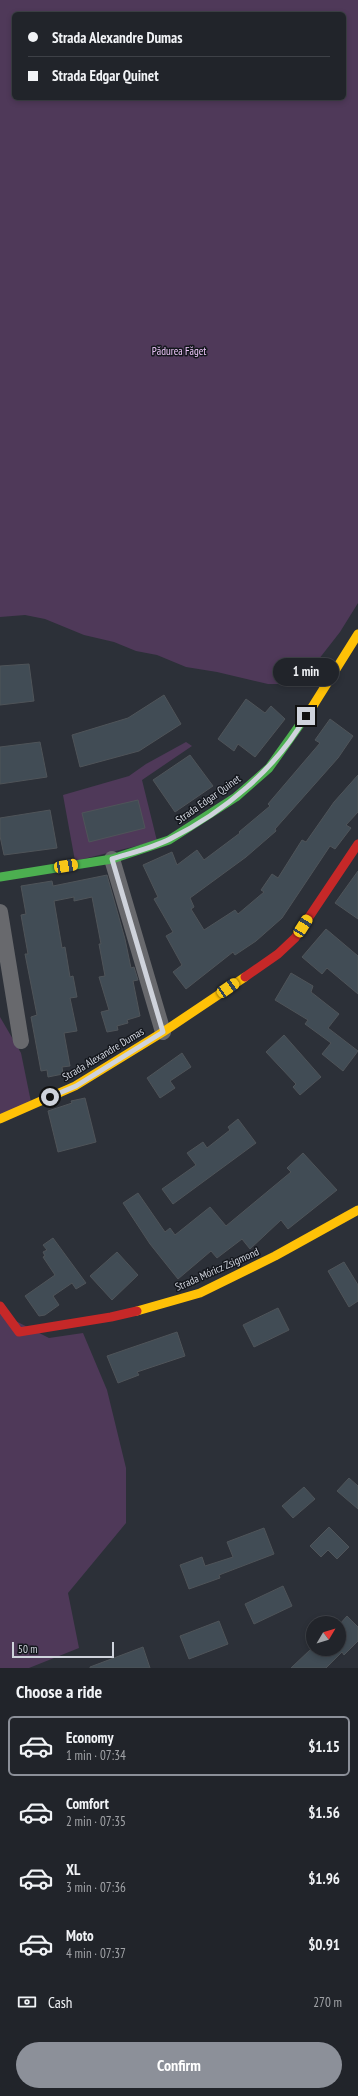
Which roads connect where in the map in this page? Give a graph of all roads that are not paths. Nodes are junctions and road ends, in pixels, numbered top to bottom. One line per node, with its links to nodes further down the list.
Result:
1 (358, 634): 3 (street, Strada Edgar Quinet)
2 (358, 844): 6 (street, Strada Alexandre Dumas)
3 (112, 859): 4 (street, Strada Edgar Quinet); 6 (street)
4 (0, 877)
5 (0, 912): 7 (street)
6 (163, 1032): 8 (street, Strada Alexandre Dumas)
7 (21, 1041)
8 (0, 1119)
9 (358, 1210): 10 (street, Strada Móricz Zsigmond)
10 (0, 1306)

